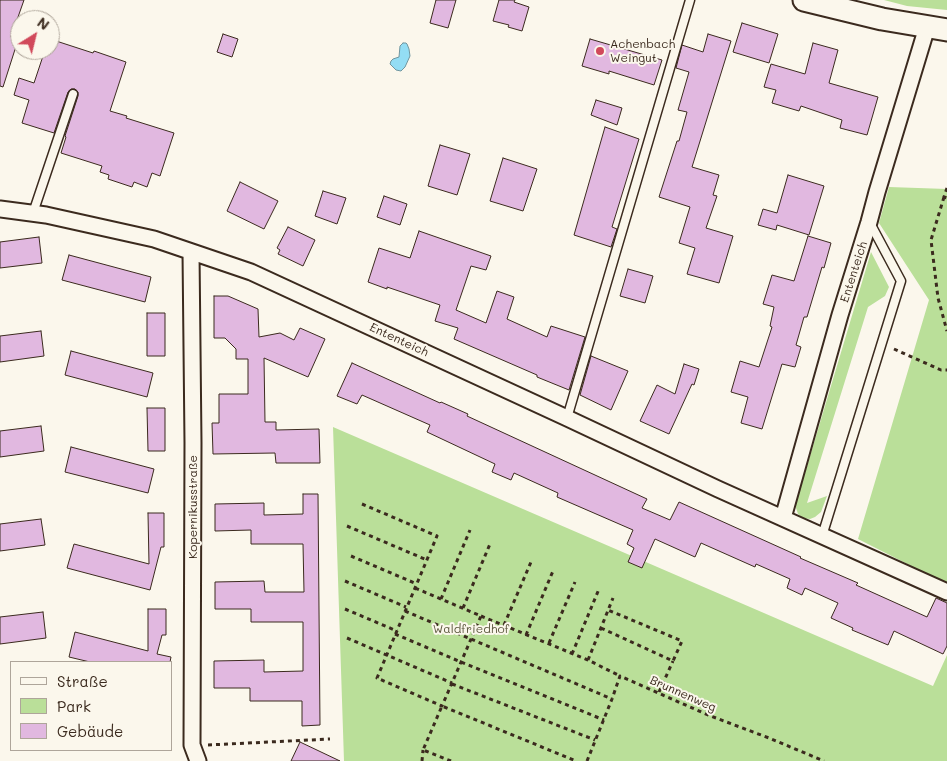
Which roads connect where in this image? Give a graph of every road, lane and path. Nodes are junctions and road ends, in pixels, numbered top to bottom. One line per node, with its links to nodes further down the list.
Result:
1 (690, 0): 14 (lane)
2 (804, 0): 3 (main road)
3 (937, 29): 9 (street, Ententeich)
4 (73, 94): 8 (lane)
5 (947, 188): 6 (path)
6 (946, 198): 11 (path)
7 (0, 209): 8 (street, Ententeich)
8 (33, 214): 10 (street, Ententeich)
9 (869, 222): 12 (lane); 16 (street, Ententeich)
10 (192, 252): 14 (street, Ententeich); 57 (street, Kopernikusstraße)
11 (947, 329)
12 (882, 343): 13 (path); 19 (lane)
13 (947, 370)
14 (567, 418): 16 (street, Ententeich)
15 (362, 504): 22 (path)
16 (783, 518): 19 (street, Ententeich)
17 (347, 526): 22 (path)
18 (470, 530): 31 (path)
19 (822, 536): 29 (street, Ententeich)
20 (490, 544): 33 (path)
21 (351, 556): 27 (path, Brunnenweg)
22 (427, 560): 27 (path)
23 (531, 562): 37 (path)
24 (553, 571): 40 (path)
25 (345, 581): 34 (path)
26 (575, 582): 43 (path)
27 (416, 586): 31 (path, Brunnenweg); 34 (path)
28 (599, 589): 44 (path)
29 (947, 592)
30 (613, 598): 35 (path)
31 (441, 599): 33 (path, Brunnenweg)
32 (345, 608): 39 (path)
33 (463, 608): 36 (path, Brunnenweg)
34 (406, 609): 39 (path); 42 (path)
35 (608, 610): 38 (path); 47 (path)
36 (481, 616): 37 (path, Brunnenweg); 42 (path)
37 (504, 626): 40 (path, Brunnenweg)
38 (601, 628): 46 (path); 47 (path)
39 (396, 632): 45 (path); 48 (path)
40 (526, 635): 43 (path, Brunnenweg)
41 (347, 638): 45 (path)
42 (470, 639): 48 (path); 52 (path)
43 (548, 643): 44 (path, Brunnenweg)
44 (572, 654): 46 (path, Brunnenweg)
45 (386, 655): 50 (path); 53 (path)
46 (588, 660): 49 (path, Brunnenweg)
47 (673, 661): 51 (path)
48 (461, 662): 50 (path); 54 (path)
49 (620, 676): 51 (path, Brunnenweg); 52 (path)
50 (452, 683): 53 (path); 56 (path)
51 (659, 692): 64 (path, Brunnenweg)
52 (612, 699): 54 (path)
53 (442, 706): 58 (path); 62 (path)
54 (604, 720): 56 (path)
55 (330, 739): 57 (path)
56 (595, 740): 63 (path)
57 (192, 745): 59 (street, Kopernikusstraße)
58 (424, 750): 60 (path); 61 (path)
59 (198, 761)
60 (422, 761)
61 (451, 761)
62 (576, 761)
63 (587, 761)
64 (824, 761)

